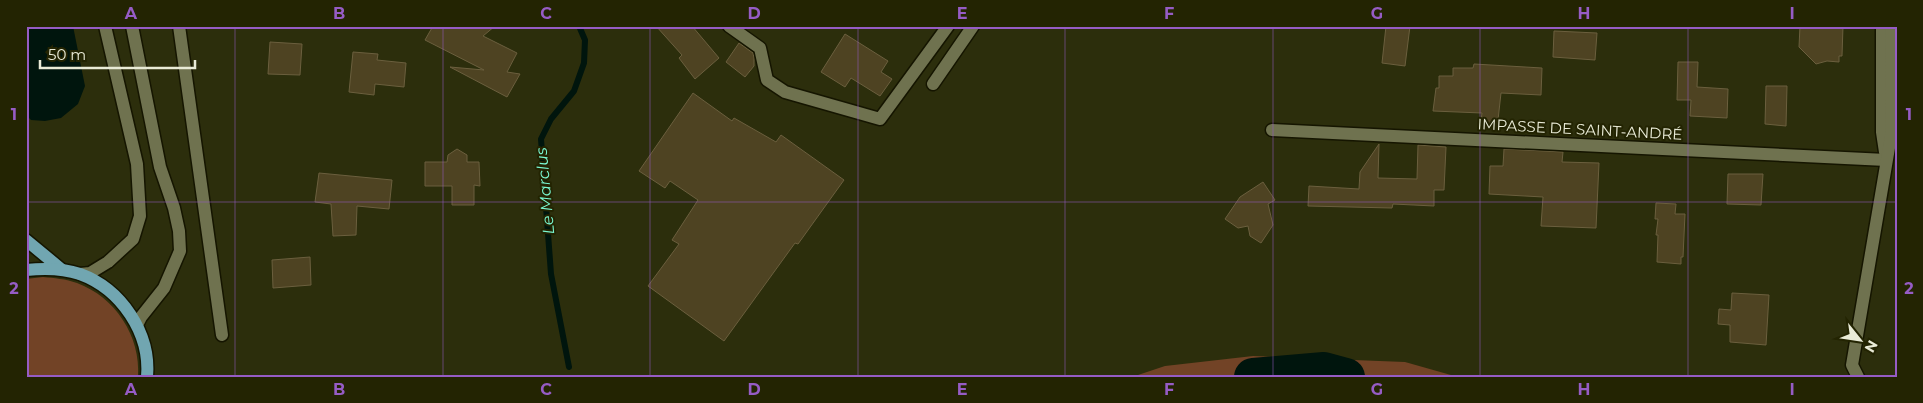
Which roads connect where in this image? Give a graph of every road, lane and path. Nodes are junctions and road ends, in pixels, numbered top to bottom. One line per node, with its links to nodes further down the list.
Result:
1 (105, 26): 15 (street)
2 (132, 26): 16 (street)
3 (179, 26): 17 (street)
4 (729, 26): 5 (street)
5 (948, 26)
6 (973, 26): 9 (street)
7 (1882, 26): 11 (street)
8 (1892, 26): 11 (street)
9 (933, 84)
10 (1272, 130): 11 (street, IMPASSE DE SAINT-ANDRÉ)
11 (1886, 160): 19 (street)
12 (26, 240): 13 (main road)
13 (61, 269): 14 (main road); 15 (main road)
14 (26, 270)
15 (80, 274): 16 (main road)
16 (137, 326): 18 (main road)
17 (222, 335)
18 (149, 375)
19 (1858, 377)

